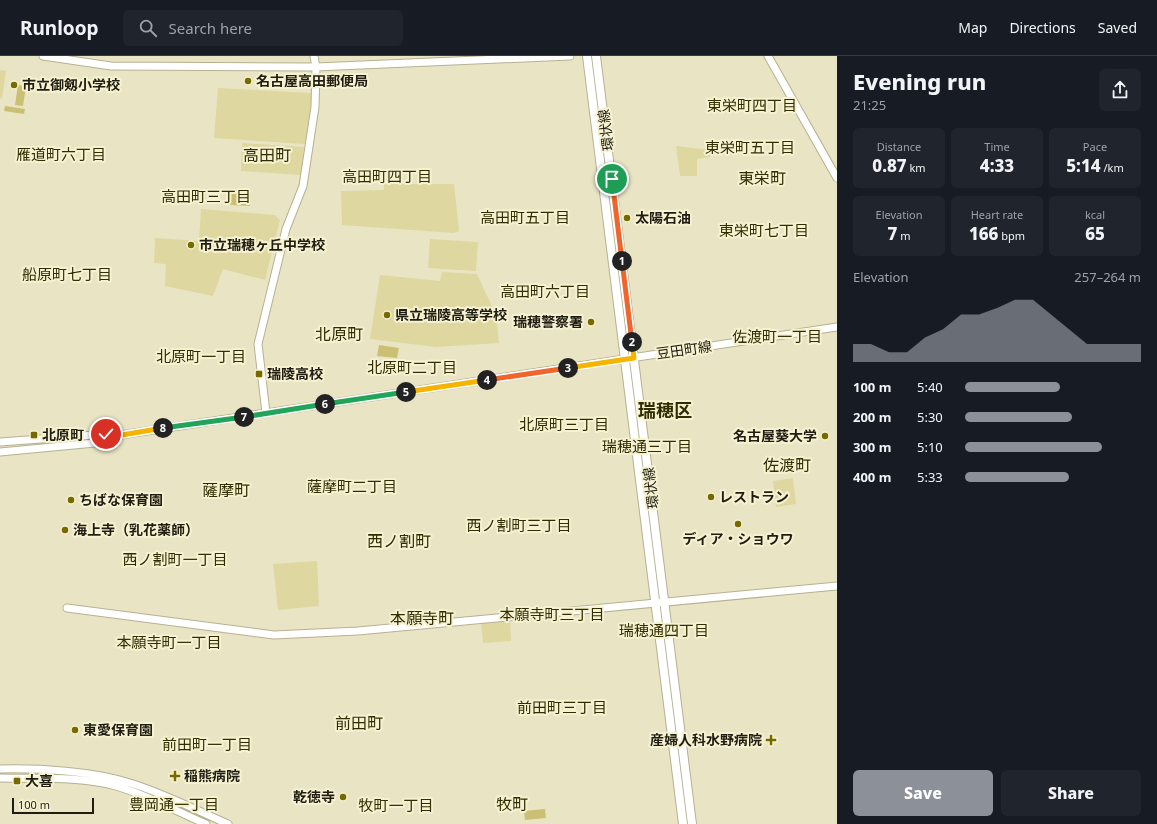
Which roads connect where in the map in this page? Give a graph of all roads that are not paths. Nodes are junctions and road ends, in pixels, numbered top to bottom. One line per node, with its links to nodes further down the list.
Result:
1 (43, 56): 7 (street)
2 (314, 56): 7 (street)
3 (570, 56): 7 (street)
4 (587, 56): 10 (main road, 環状線)
5 (596, 56): 10 (main road, 環状線)
6 (768, 56): 8 (street)
7 (316, 67): 11 (street)
8 (837, 178)
9 (837, 327): 10 (street, 豆田町線)
10 (629, 359): 11 (street, 豆田町線); 16 (main road, 環状線); 17 (main road, 環状線)
11 (266, 413): 12 (street, 豆田町線)
12 (116, 436): 13 (street); 14 (street)
13 (0, 442)
14 (0, 452)
15 (837, 586): 16 (street)
16 (664, 602): 17 (street); 24 (main road, 環状線)
17 (655, 603): 18 (street); 23 (main road, 環状線)
18 (67, 608)
19 (0, 769): 22 (street)
20 (0, 778): 21 (street)
21 (206, 824)
22 (228, 824)
23 (683, 824)
24 (692, 824)

